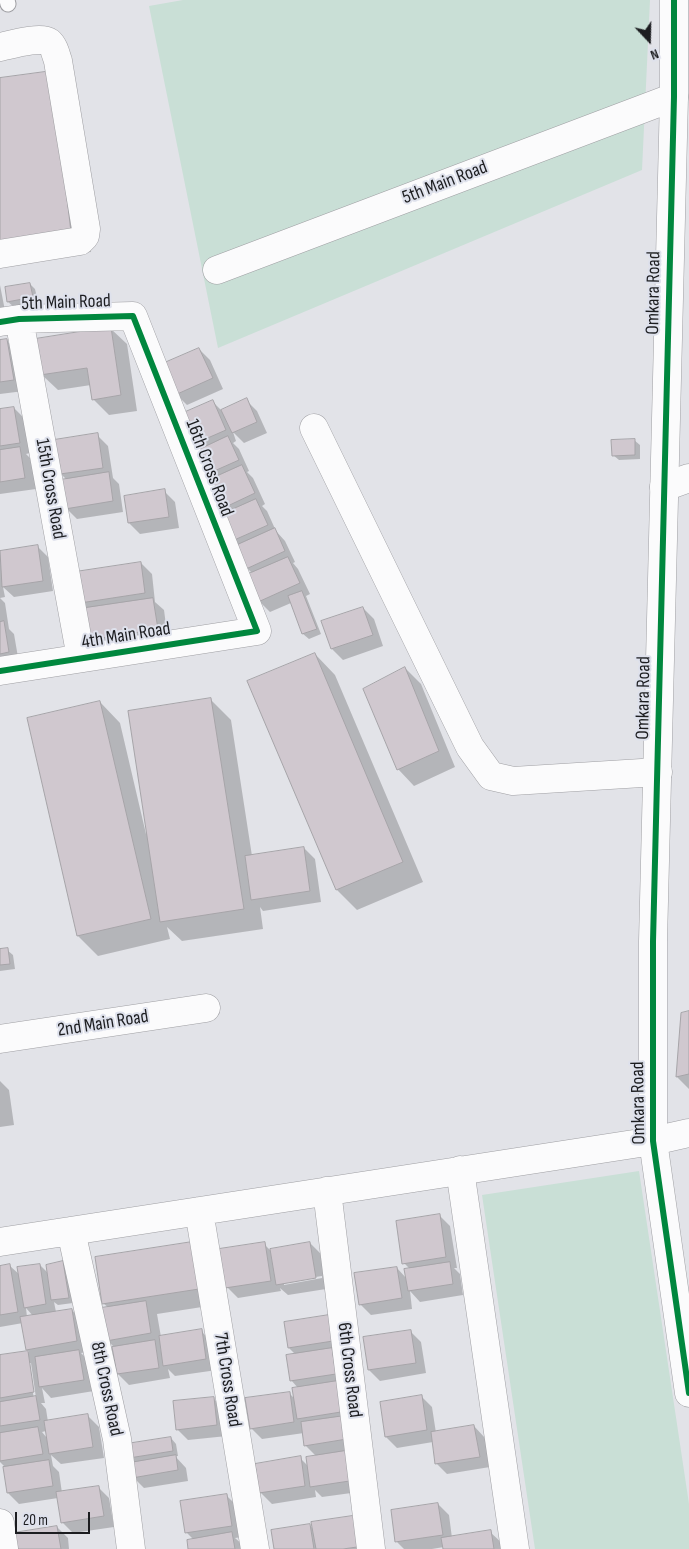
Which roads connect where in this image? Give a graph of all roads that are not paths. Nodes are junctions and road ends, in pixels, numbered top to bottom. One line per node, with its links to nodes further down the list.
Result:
1 (674, 0): 3 (street, Omkara Road)
2 (0, 47): 4 (street)
3 (674, 97): 5 (street, 5th Main Road); 9 (street, Omkara Road)
4 (0, 254)
5 (217, 270)
6 (133, 316): 7 (street, 5th Main Road); 10 (street, 16th Cross Road)
7 (10, 320): 11 (street, 15th Cross Road)
8 (314, 428): 13 (street)
9 (677, 483): 13 (street, Omkara Road)
10 (256, 631): 11 (street, 4th Main Road)
11 (82, 658): 12 (street, 4th Main Road)
12 (0, 671)
13 (658, 772): 17 (street, Omkara Road)
14 (206, 1008): 15 (street, 2nd Main Road)
15 (0, 1039)
16 (689, 1133): 17 (street)
17 (653, 1140): 18 (street); 23 (street, Omkara Road)
18 (460, 1170): 19 (street); 30 (street)
19 (326, 1191): 20 (street); 29 (street, 6th Cross Road)
20 (199, 1211): 21 (street); 28 (street, 7th Cross Road)
21 (71, 1231): 22 (street); 27 (street, 8th Cross Road)
22 (0, 1242)
23 (684, 1323): 24 (street, Omkara Road)
24 (689, 1393)
25 (0, 1523): 26 (street)
26 (4, 1549)
27 (131, 1549)
28 (255, 1549)
29 (371, 1549)
30 (515, 1549)

